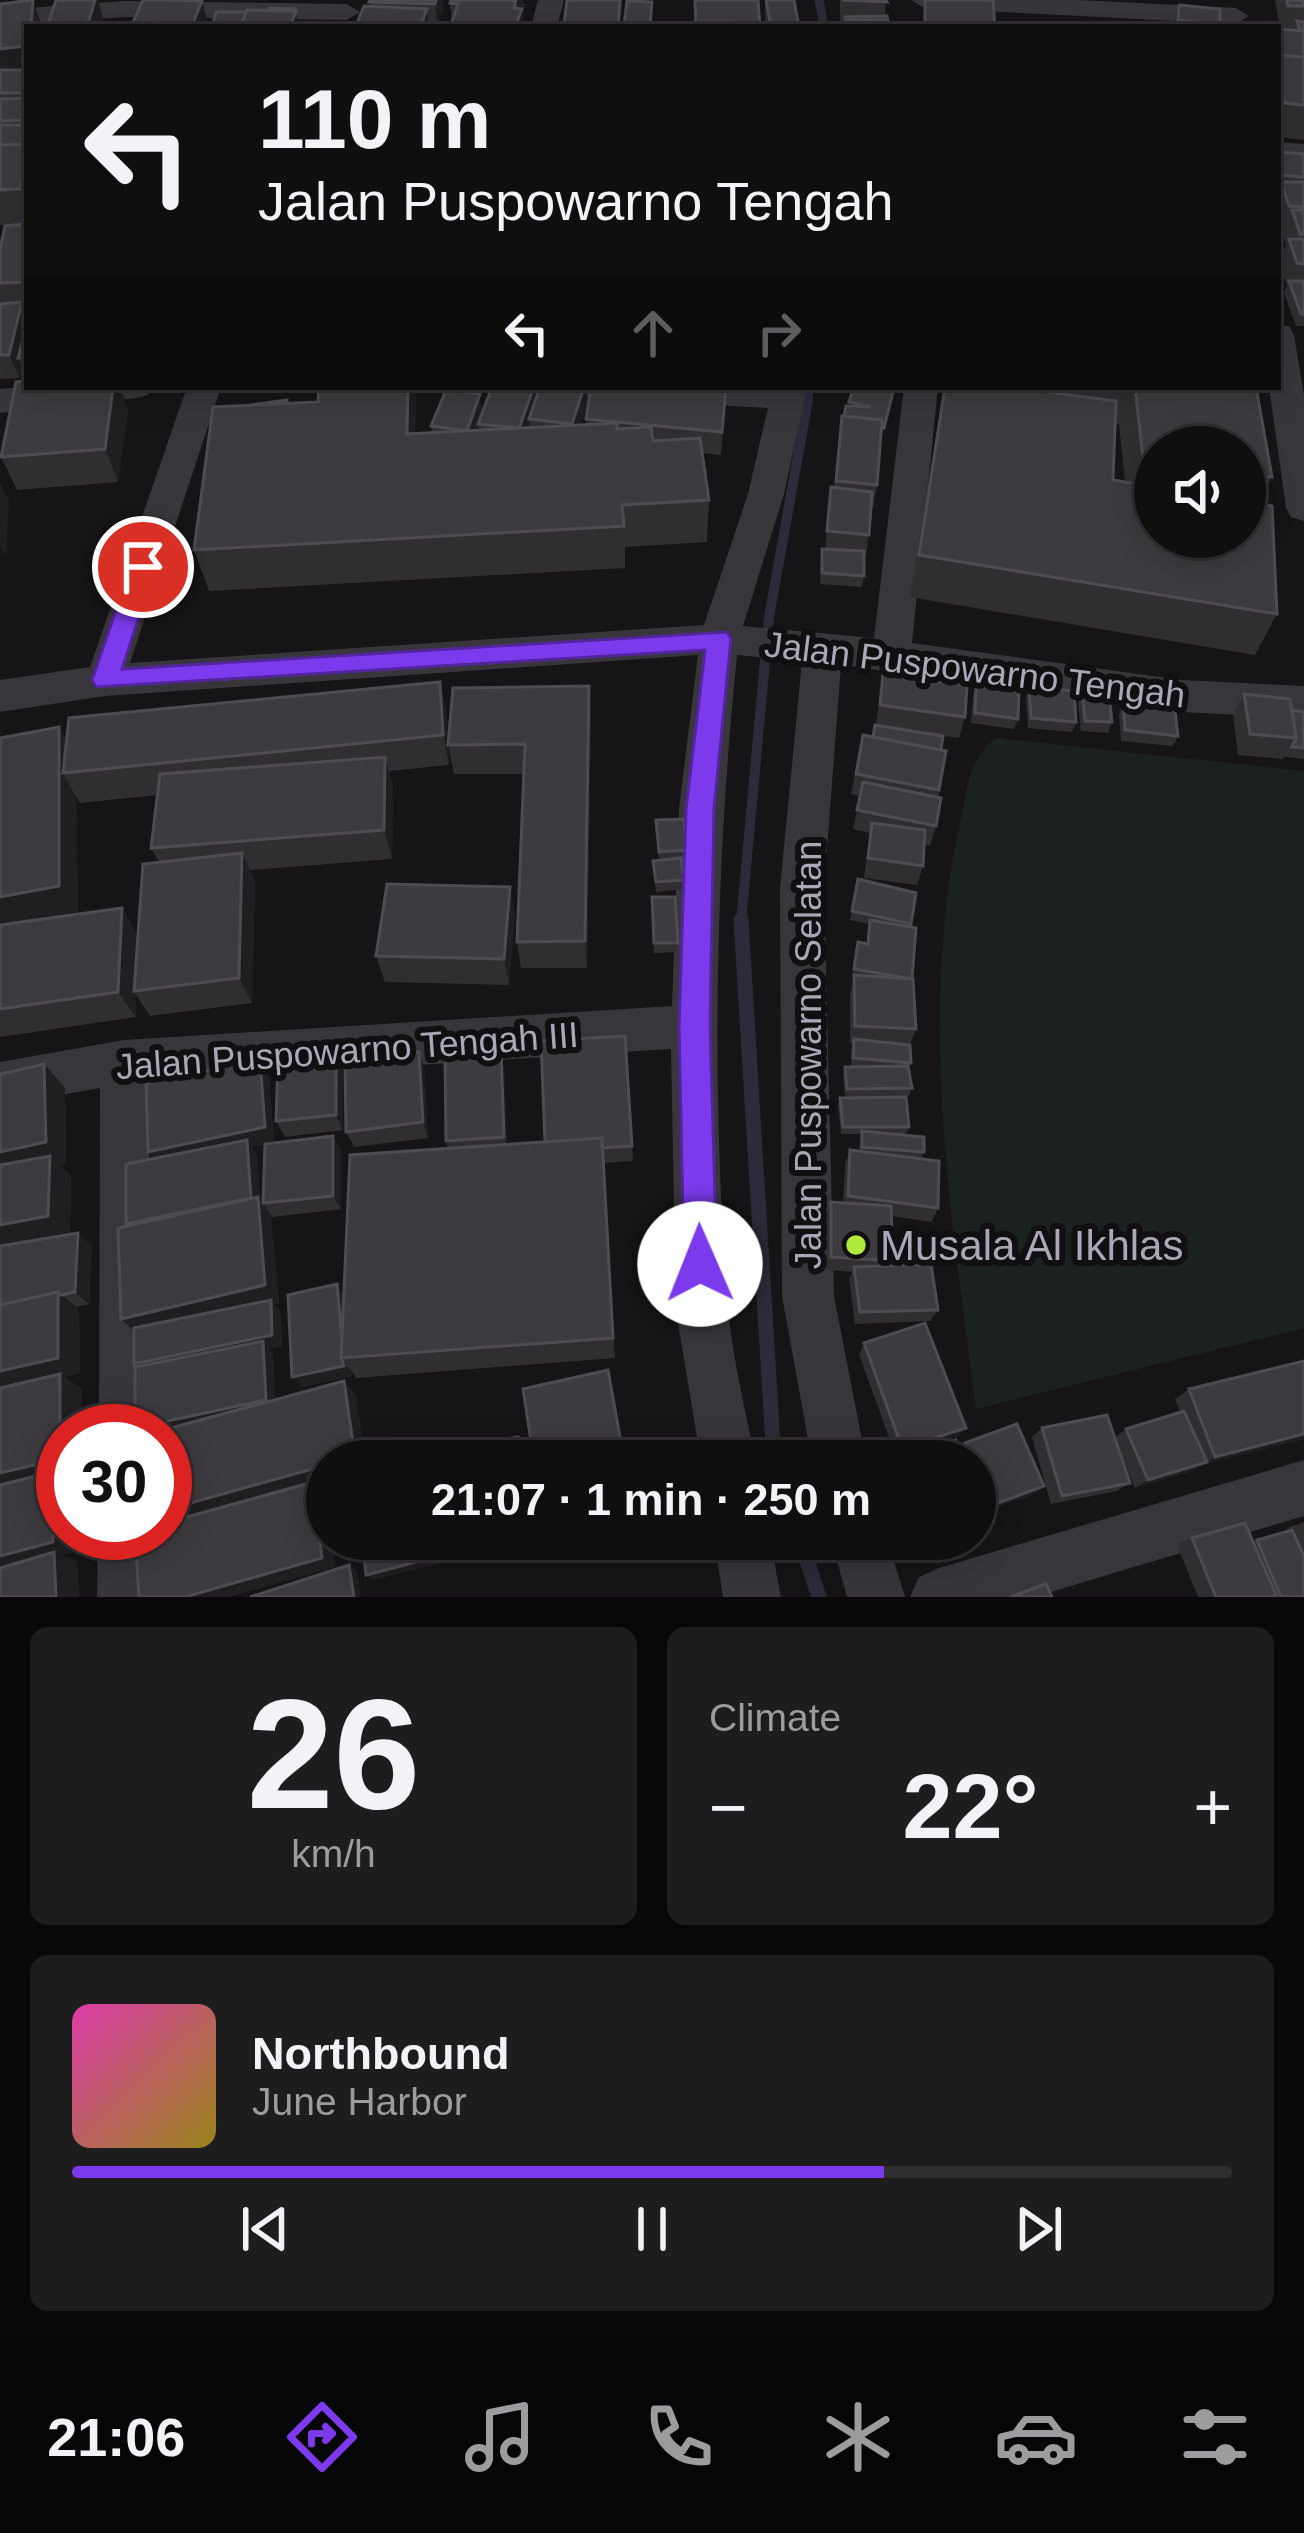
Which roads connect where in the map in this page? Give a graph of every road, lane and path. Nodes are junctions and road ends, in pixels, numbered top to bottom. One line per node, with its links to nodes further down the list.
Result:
1 (924, 0): 2 (street)
2 (1077, 3): 5 (street)
3 (71, 6): 6 (street); 7 (street)
4 (348, 13): 7 (street)
5 (1236, 14)
6 (0, 18)
7 (121, 18)
8 (1281, 355): 15 (street)
9 (107, 390): 14 (street)
10 (203, 390): 19 (street)
11 (709, 390): 13 (street)
12 (921, 390): 18 (street)
13 (789, 392): 16 (street)
14 (0, 401)
15 (1304, 508)
16 (727, 640): 17 (street, Jalan Puspowarno Tengah); 19 (street, Jalan Puspowarno Tengah); 22 (street)
17 (815, 647): 18 (street, Jalan Puspowarno Tengah); 27 (street, Jalan Puspowarno Selatan)
18 (891, 656): 21 (street, Jalan Puspowarno Tengah)
19 (105, 680): 20 (street, Jalan Puspowarno Tengah)
20 (0, 696)
21 (1304, 701)
22 (694, 1026): 23 (street, Jalan Puspowarno Tengah III); 26 (street)
23 (124, 1063): 24 (street, Jalan Puspowarno Tengah III); 25 (street)
24 (0, 1084)
25 (126, 1404)
26 (724, 1440)
27 (835, 1440)
28 (1304, 1488): 35 (street)
29 (126, 1560): 32 (street)
30 (746, 1560): 33 (street)
31 (865, 1560): 34 (street)
32 (126, 1597)
33 (752, 1597)
34 (876, 1597)
35 (939, 1597)

